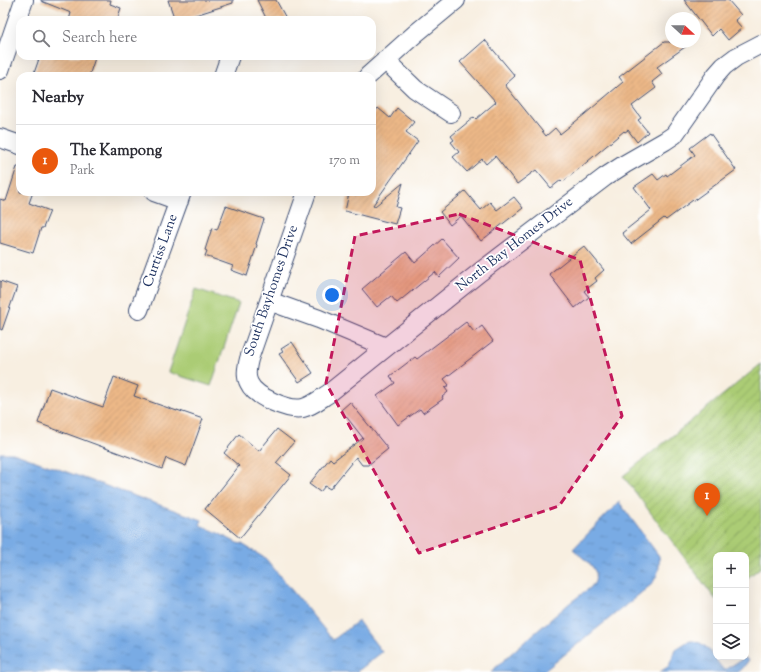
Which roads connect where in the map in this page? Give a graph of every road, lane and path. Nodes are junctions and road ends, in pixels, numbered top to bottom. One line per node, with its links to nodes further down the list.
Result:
1 (24, 0): 3 (street)
2 (456, 0): 7 (street)
3 (19, 16)
4 (16, 23): 8 (street)
5 (761, 44): 18 (street, North Bay Homes Drive)
6 (229, 60): 9 (street)
7 (385, 60): 10 (street); 11 (street)
8 (0, 70)
9 (224, 72)
10 (372, 72)
11 (451, 113)
12 (0, 138): 13 (street)
13 (16, 144)
14 (180, 196): 17 (street, Curtiss Lane)
15 (306, 196): 16 (street, South Bayhomes Drive)
16 (269, 301): 18 (street); 19 (street, South Bayhomes Drive)
17 (139, 310)
18 (386, 347): 19 (street, North Bay Homes Drive)
19 (253, 390)

